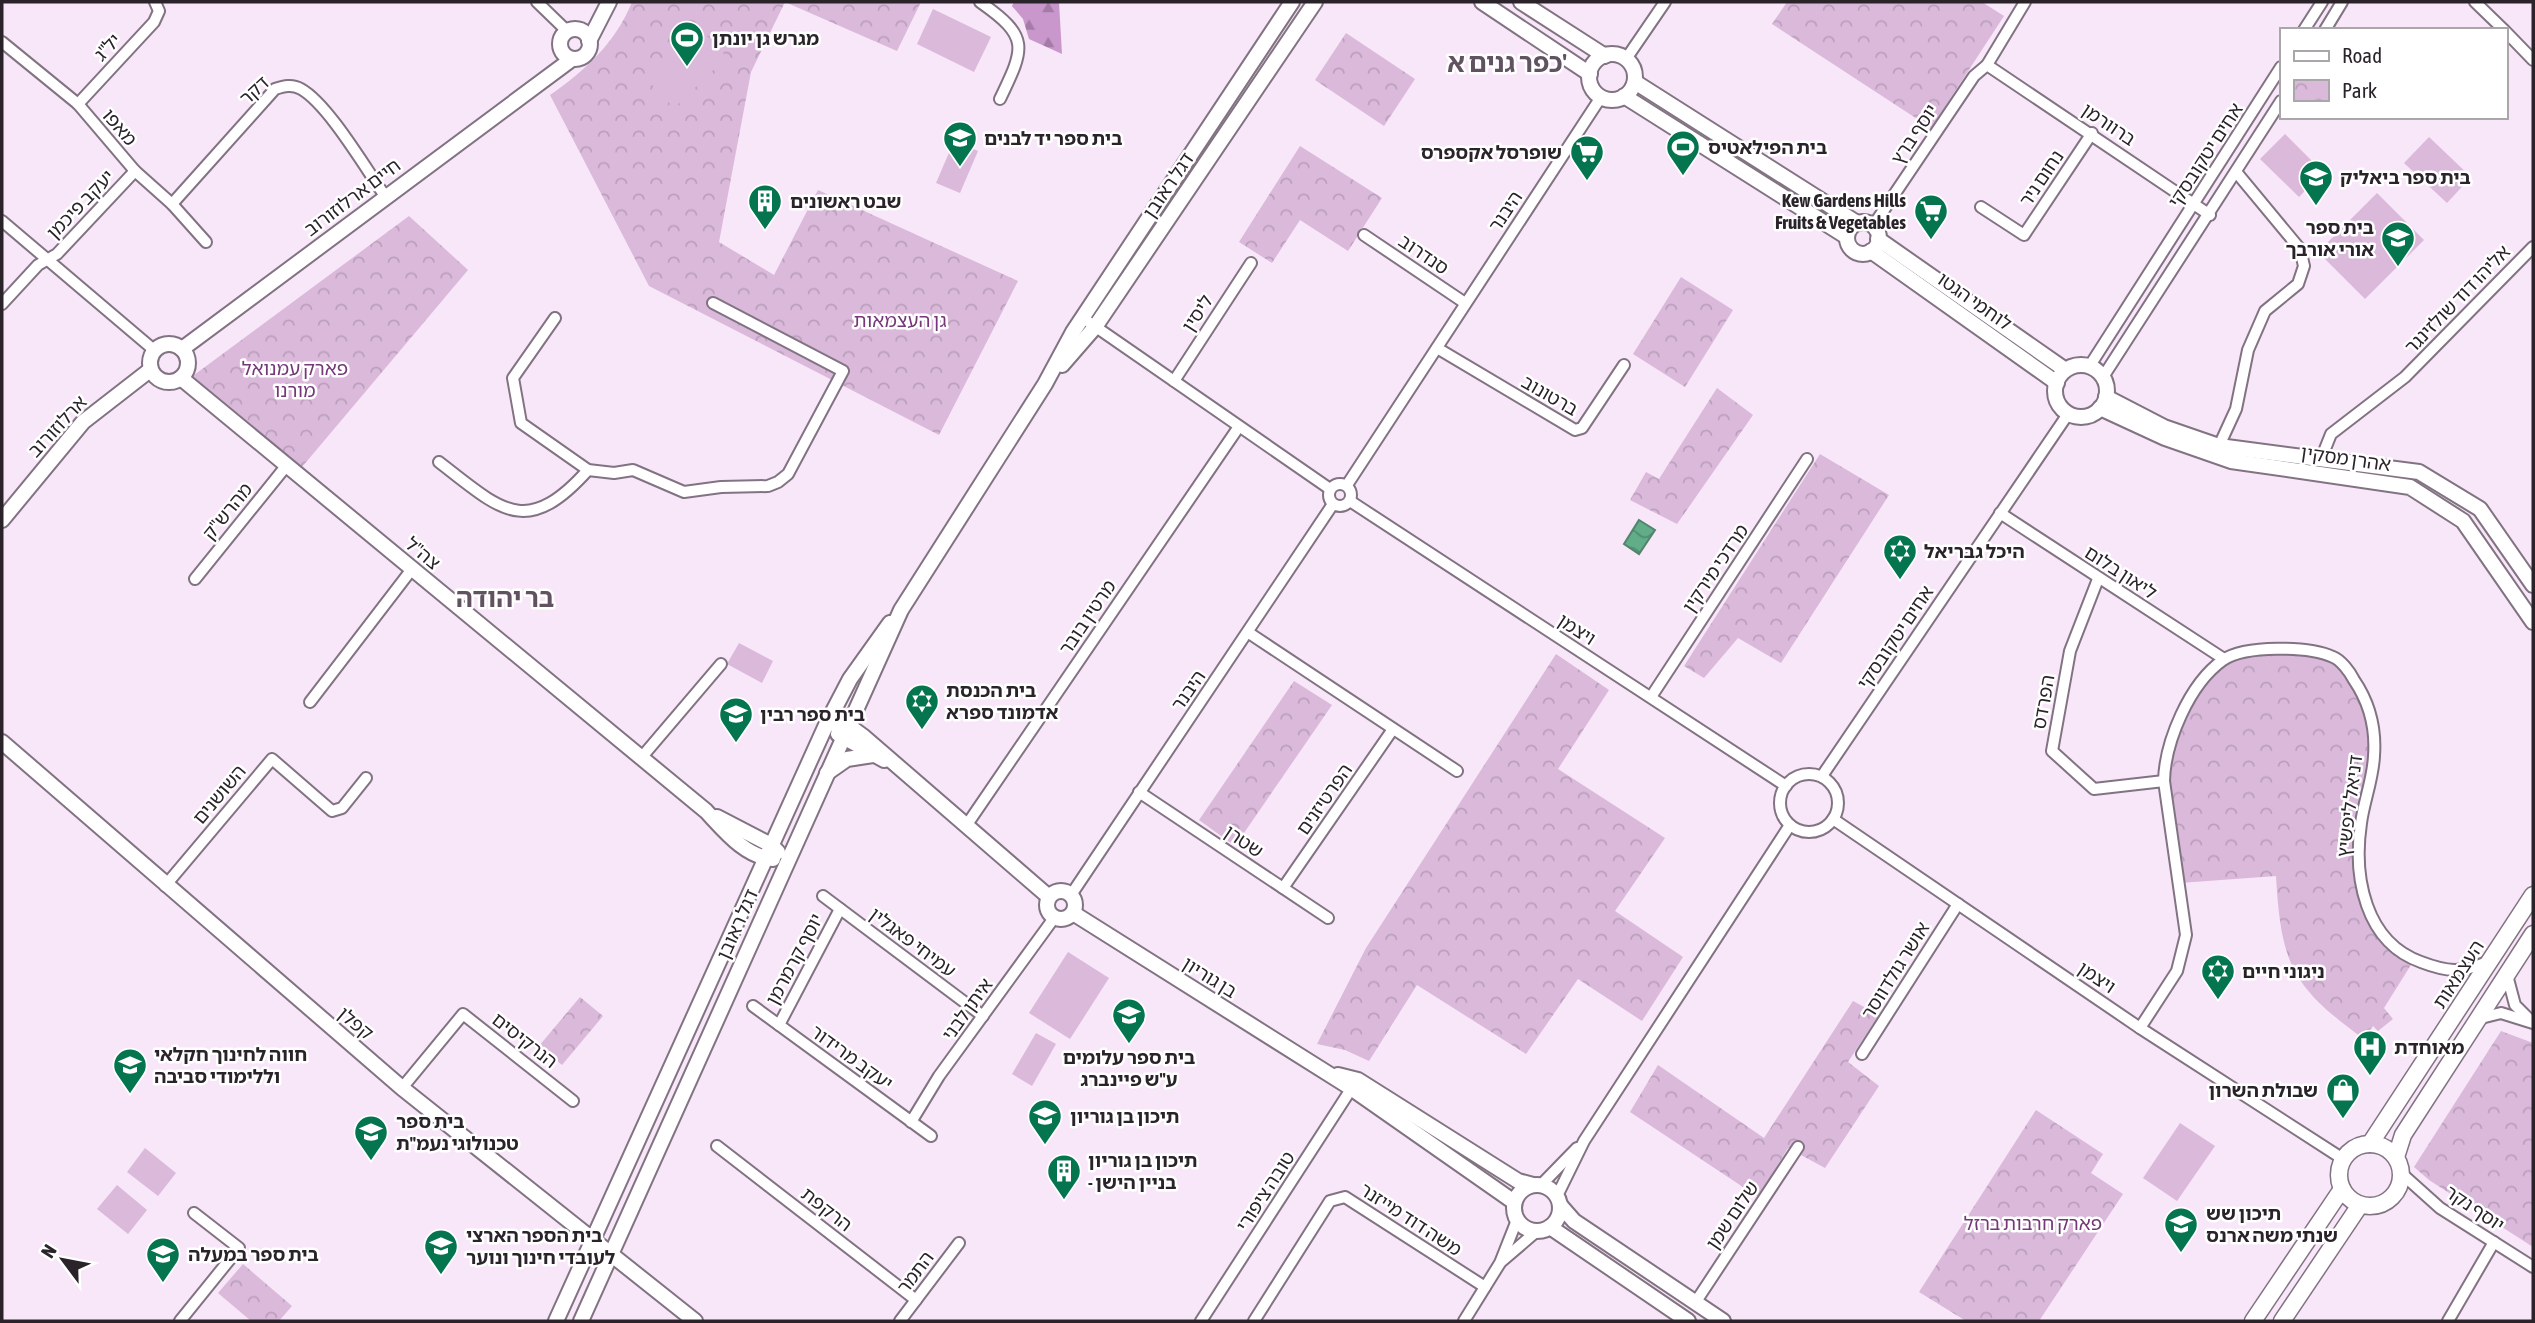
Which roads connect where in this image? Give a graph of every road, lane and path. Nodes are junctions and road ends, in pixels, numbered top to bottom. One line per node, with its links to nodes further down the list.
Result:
1 (537, 2): 18 (street)
2 (609, 2): 18 (street)
3 (980, 2): 30 (street)
4 (1292, 2): 54 (street, דגל ראובן)
5 (1315, 2): 54 (street, דגל ראובן)
6 (1482, 2): 26 (street)
7 (1665, 2): 22 (street)
8 (2025, 2): 24 (street, יוסף ברץ)
9 (2322, 2): 14 (street)
10 (2342, 2): 15 (street)
11 (2475, 2): 16 (street)
12 (1524, 3): 21 (street)
13 (157, 6): 32 (street, יל"ג)
14 (2305, 28)
15 (2326, 28)
16 (2502, 28)
17 (2507, 33): 23 (street)
18 (579, 34): 20 (street); 20 (street, חיים ארלוזורוב)
19 (2, 42): 32 (street, מאפו)
20 (566, 55): 36 (street, חיים ארלוזורוב)
21 (1605, 56): 22 (street); 26 (street)
22 (1626, 60): 27 (street)
23 (2533, 60)
24 (1987, 65): 33 (street, ברוורמן); 45 (street, יוסף ברץ)
25 (2280, 69): 37 (street, אחים יטקובסקי)
26 (1590, 74): 29 (street)
27 (1635, 82): 28 (street); 42 (street, לוחמי הגטו)
28 (1624, 96): 29 (street); 44 (street, לוחמי הגטו)
29 (1601, 97): 51 (street, היבנר)
30 (1000, 99)
31 (2280, 103): 35 (street, אחים יטקובסקי)
32 (78, 104): 34 (street, מאפו)
33 (2092, 133): 37 (street, ברוורמן); 39 (street, נחום ניר)
34 (135, 172): 38 (street, מאפו); 48 (street, יעקב פיכמן)
35 (2237, 173): 40 (street, אחים יטקובסקי); 69 (street)
36 (385, 196): 38 (street, דקר); 56 (street, חיים ארלוזורוב)
37 (2194, 203): 40 (street, ברוורמן); 59 (street, אחים יטקובסקי)
38 (172, 204): 46 (street, מאפו)
39 (1980, 207)
40 (2210, 215): 62 (street, אחים יטקובסקי)
41 (2, 221): 48 (street)
42 (1857, 223): 44 (street); 45 (street, לוחמי הגטו)
43 (1364, 235): 51 (street, סנדרוב)
44 (1847, 237): 45 (street, לוחמי הגטו)
45 (1874, 239): 60 (street, לוחמי הגטו); 65 (street, לוחמי הגטו)
46 (206, 242)
47 (2533, 247): 71 (street, אליהו דוד שולזינגר)
48 (49, 259): 52 (street, יעקב פיכמן); 57 (street)
49 (1251, 263): 64 (street, ליסין)
50 (713, 303): 74 (street)
51 (1465, 303): 55 (street, היבנר)
52 (2, 304)
53 (555, 318): 74 (street)
54 (1089, 322): 64 (street); 85 (street, דגל ראובן)
55 (1437, 348): 58 (street, ברטונוב); 75 (street, היבנר)
56 (182, 349): 57 (street); 63 (street)
57 (154, 350): 61 (street)
58 (1624, 365)
59 (2089, 367): 60 (street); 62 (street)
60 (2064, 369): 65 (street)
61 (150, 370): 63 (street); 80 (street, ארלוזורוב)
62 (2103, 377): 66 (street)
63 (181, 378): 73 (street, צה"ל)
64 (1174, 382): 68 (street)
65 (2057, 383): 67 (street)
66 (2103, 403): 67 (street); 69 (street, אהרן מסקין); 86 (street, אהרן מסקין)
67 (2068, 414): 79 (street, אחים יטקובסקי)
68 (1238, 428): 76 (street); 108 (street, מרטין בובר)
69 (2219, 446): 71 (street, אהרן מסקין)
70 (1807, 459): 90 (street, מרדכי מירקין)
71 (2321, 459): 84 (street, אהרן מסקין)
72 (439, 462): 74 (street)
73 (287, 465): 81 (street, צה"ל); 82 (street, מהרש"ק)
74 (589, 470)
75 (1347, 485): 76 (street); 77 (street)
76 (1330, 489): 78 (street)
77 (1350, 500): 78 (street); 90 (street, ויצמן)
78 (1333, 504): 87 (street, היבנר)
79 (2000, 513): 83 (street, ליאון בלום); 101 (street, אחים יטקובסקי)
80 (2, 520)
81 (412, 569): 91 (street); 97 (street, צה"ל)
82 (195, 579)
83 (2098, 579): 88 (street, ליאון בלום); 103 (street, הפרדס)
84 (2533, 585)
85 (901, 610): 92 (street, דגל ראובן); 94 (street, דגל ראובן)
86 (2533, 622)
87 (1249, 633): 93 (street); 105 (street, היבנר)
88 (2224, 659): 103 (street); 123 (street, דניאל ליפשיץ)
89 (722, 664): 97 (street)
90 (1651, 697): 104 (street, ויצמן)
91 (310, 702)
92 (827, 723): 94 (street); 109 (street, דגל ראובן)
93 (1393, 729): 99 (street); 112 (street, הפרטיזנים)
94 (846, 732): 96 (street); 98 (street); 100 (street, דגל ראובן)
95 (2, 742): 111 (street, קפלן)
96 (873, 755): 98 (street); 100 (street)
97 (641, 758): 109 (street, צה"ל)
98 (895, 765): 108 (street)
99 (1457, 771)
100 (826, 774): 110 (street, דגל ראובן)
101 (1822, 776): 104 (street); 106 (street)
102 (366, 778): 111 (street, השושנים)
103 (2164, 781): 130 (street)
104 (1786, 786): 107 (street)
105 (1139, 792): 112 (street, שטרן); 113 (street, היבנר)
106 (1833, 819): 107 (street); 117 (street, ויצמן)
107 (1790, 825): 137 (street)
108 (966, 826): 116 (street)
109 (768, 852): 110 (street, צה"ל); 152 (street, דגל ראובן)
110 (786, 860): 155 (street, דגל ראובן)
111 (165, 887): 133 (street, קפלן)
112 (1283, 888): 121 (street, שטרן)
113 (1071, 895): 116 (street); 119 (street)
114 (2533, 895): 123 (main road, העצמאות)
115 (823, 896): 118 (street, עמיחי פאגלין)
116 (1049, 897): 120 (street)
117 (1958, 904): 130 (street, ויצמן); 131 (street, אושר גולדווסר)
118 (840, 909): 126 (street, עמיחי פאגלין); 129 (street, יוסף קרמרמן)
119 (1073, 913): 120 (street); 132 (street, בן גוריון)
120 (1054, 918): 126 (street, איתן לבני)
121 (1328, 918)
122 (2533, 934): 124 (main road, העצמאות)
123 (2493, 960): 138 (main road, העצמאות)
124 (2507, 975): 127 (main road, העצמאות); 128 (street)
125 (753, 1006): 129 (street, יעקב מרידור)
126 (983, 1016): 135 (street, איתן לבני)
127 (2475, 1021): 128 (street); 141 (main road, העצמאות)
128 (2533, 1022)
129 (779, 1025): 135 (street, יעקב מרידור)
130 (2140, 1028): 142 (street, ויצמן)
131 (1862, 1054)
132 (1354, 1084): 144 (street, בן גוריון); 147 (street, בן גוריון); 166 (street, טובה ציפורי)
133 (402, 1088): 134 (street, הנרקיסים); 152 (street, קפלן)
134 (573, 1101)
135 (911, 1122): 136 (street, יעקב מרידור)
136 (931, 1136)
137 (1584, 1141): 144 (street); 146 (street)
138 (2371, 1144): 141 (main road); 142 (main road)
139 (717, 1146): 159 (street, הרקפת)
140 (1798, 1147): 160 (street, שלום שמן)
141 (2396, 1157): 143 (main road)
142 (2343, 1159): 145 (main road)
143 (2402, 1173): 148 (main road); 153 (street, יוסף נקר)
144 (1537, 1185): 146 (street); 147 (street)
145 (2342, 1189): 148 (main road); 171 (main road)
146 (1558, 1201): 151 (street); 160 (street)
147 (1514, 1202): 150 (street)
148 (2360, 1205): 172 (main road)
149 (194, 1213): 161 (street)
150 (1517, 1220): 151 (street); 156 (street)
151 (1543, 1229): 156 (street); 169 (street)
152 (592, 1242): 155 (street, קפלן); 162 (street, דגל ראובן)
153 (2494, 1242): 157 (street, יוסף נקר); 173 (street)
154 (959, 1243): 159 (street, התמר)
155 (610, 1255): 163 (street, דגל ראובן); 164 (street, קפלן)
156 (1500, 1263): 158 (street)
157 (2533, 1267)
158 (1485, 1287): 167 (street, משה דוד מייזנר); 168 (street)
159 (916, 1300): 165 (street, התמר)
160 (1695, 1303): 170 (street)
161 (180, 1321)
162 (556, 1321)
163 (581, 1321)
164 (695, 1321)
165 (900, 1321)
166 (1200, 1321)
167 (1254, 1321)
168 (1464, 1321)
169 (1688, 1321)
170 (1723, 1321)
171 (2253, 1321)
172 (2281, 1321)
173 (2448, 1321)

